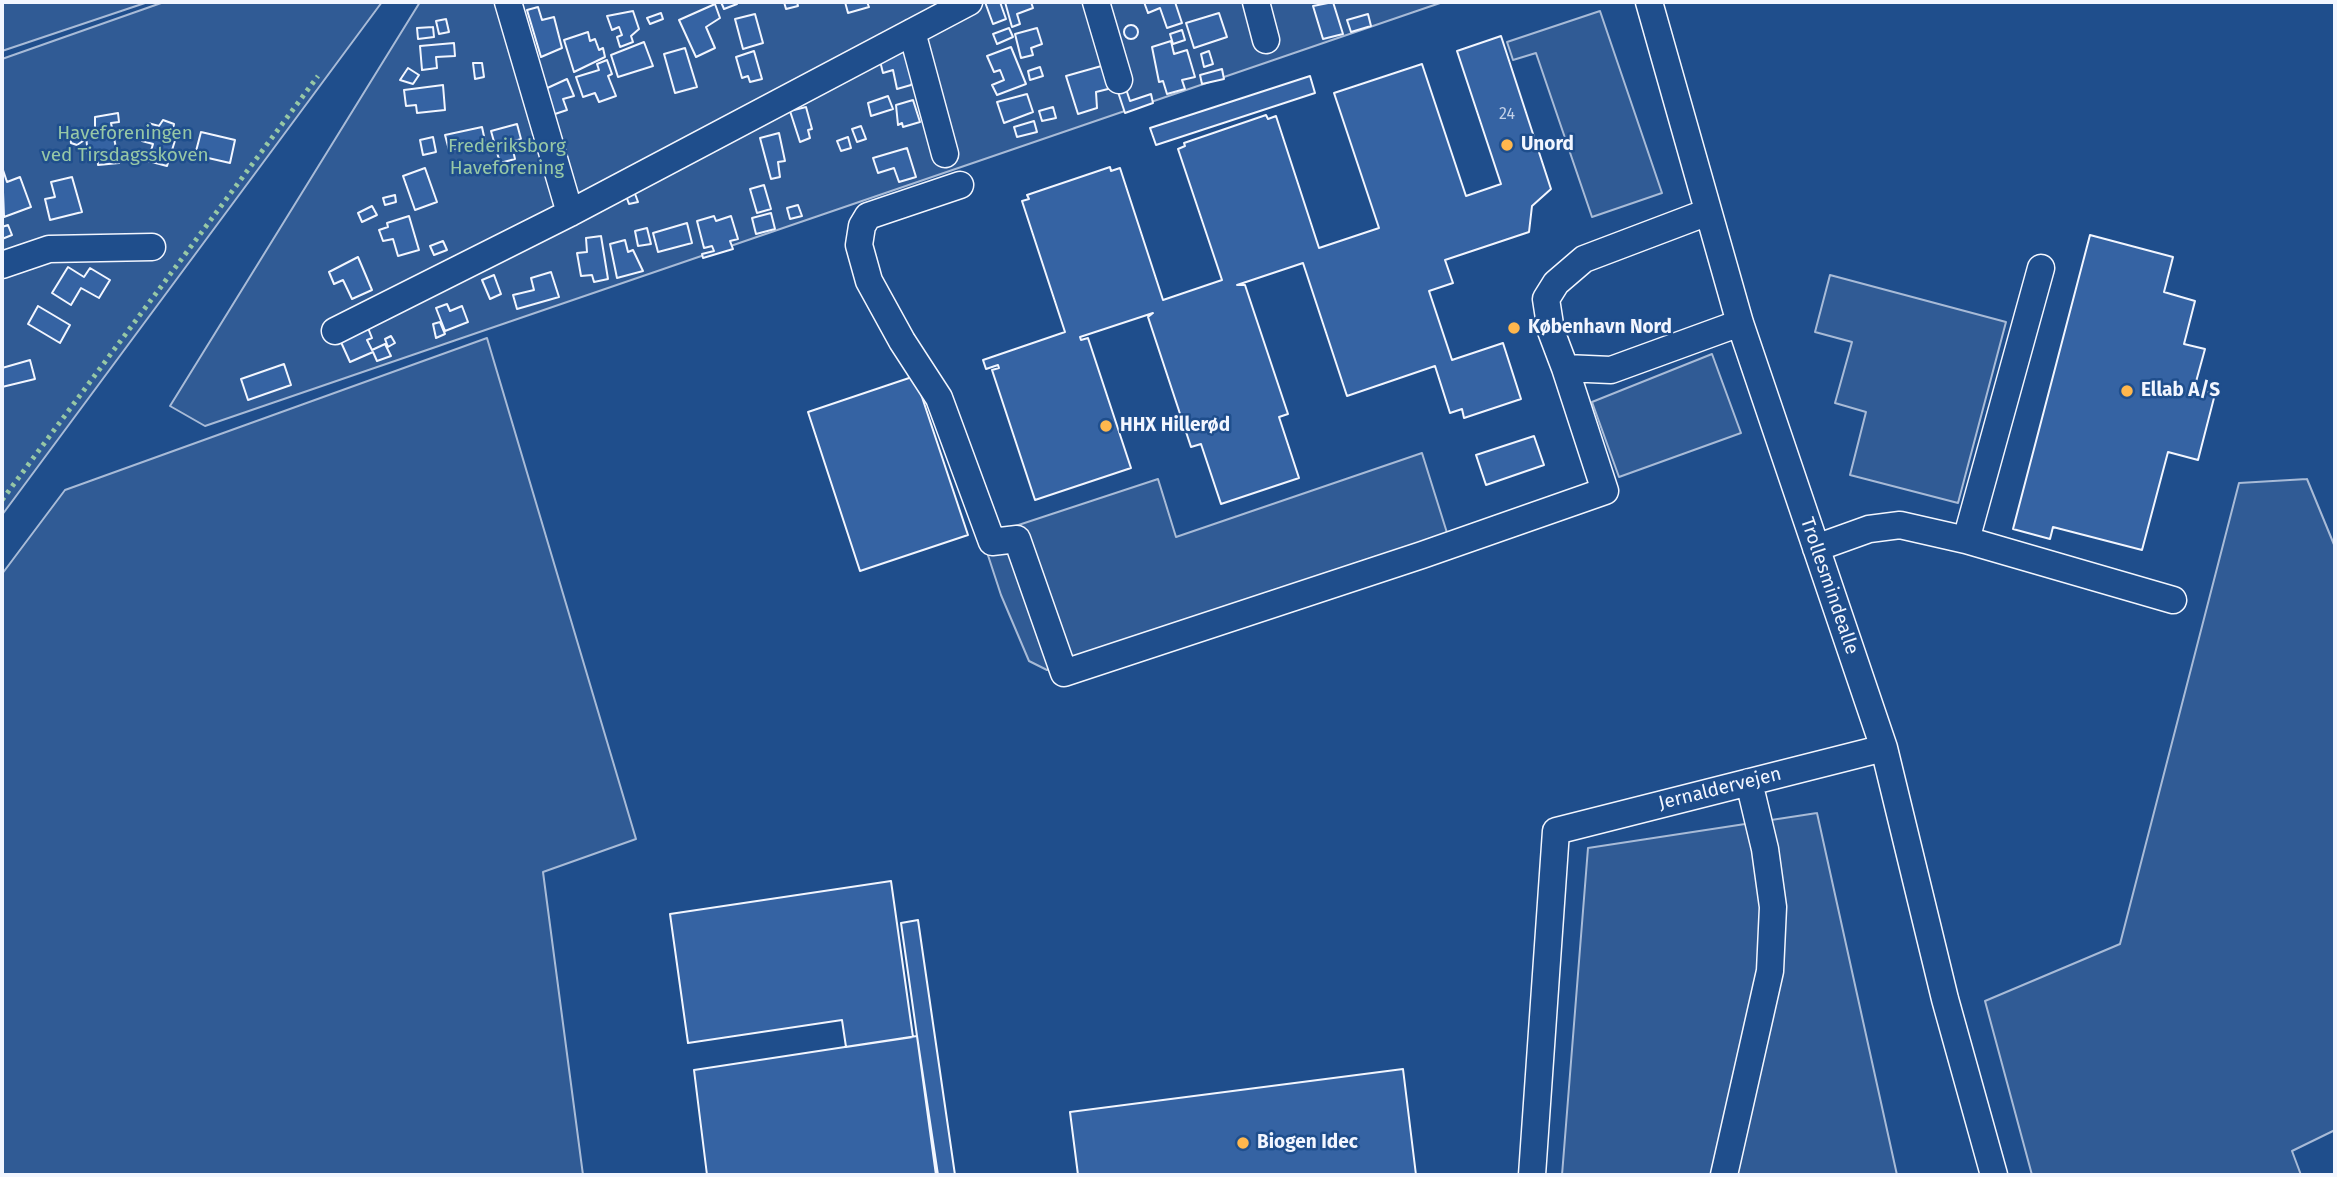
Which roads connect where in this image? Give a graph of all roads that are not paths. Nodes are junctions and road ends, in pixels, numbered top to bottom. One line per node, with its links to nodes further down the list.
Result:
1 (508, 2): 12 (street)
2 (969, 2): 6 (street)
3 (1096, 2): 8 (street)
4 (1256, 2): 7 (street)
5 (1649, 2): 11 (street, Trollesmindealle)
6 (912, 32): 9 (street); 12 (street)
7 (1266, 40)
8 (1119, 80)
9 (945, 154)
10 (960, 185): 18 (street)
11 (1707, 212): 16 (street, Trollesmindealle); 18 (street)
12 (570, 213): 17 (street)
13 (152, 247): 14 (street)
14 (2, 265)
15 (2041, 268): 19 (street)
16 (1740, 323): 18 (street); 20 (street, Trollesmindealle)
17 (335, 331)
18 (1565, 368)
19 (1966, 540): 20 (street); 21 (street)
20 (1816, 548): 22 (street, Trollesmindealle)
21 (2173, 600)
22 (1884, 748): 23 (street, Jernaldervejen); 26 (street, Trollesmindealle)
23 (1749, 782): 24 (street, Jernaldervejen); 25 (street)
24 (1532, 1175)
25 (1724, 1175)
26 (1994, 1175)

